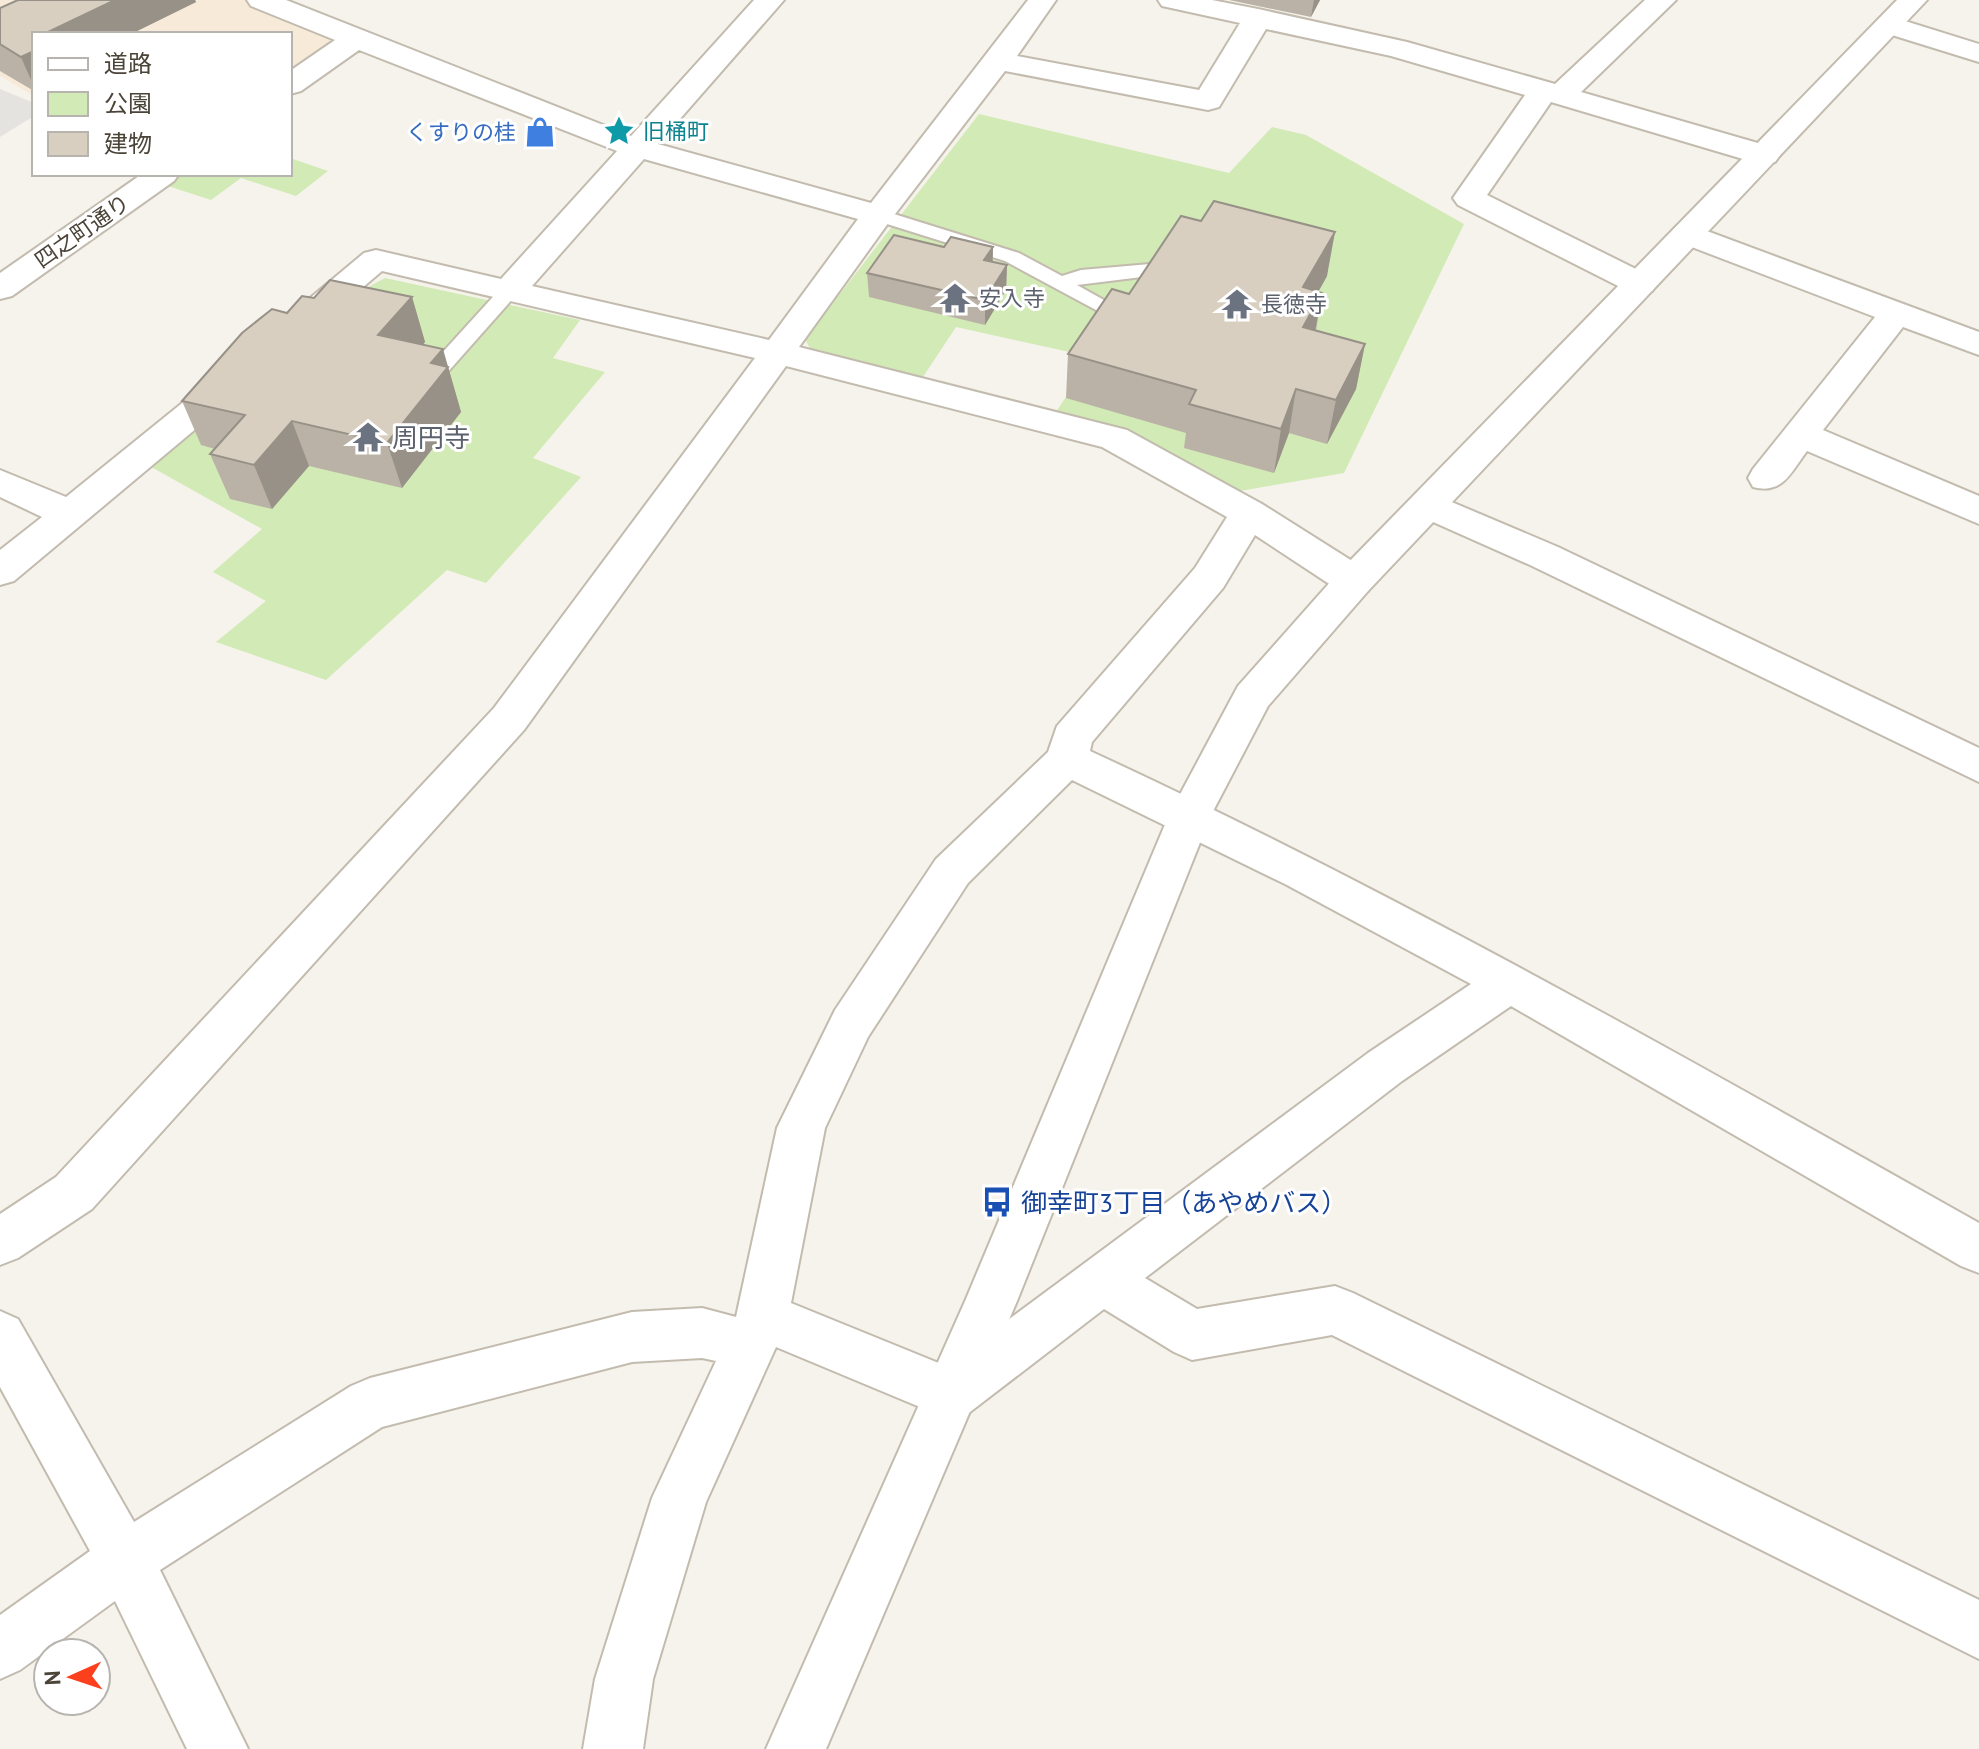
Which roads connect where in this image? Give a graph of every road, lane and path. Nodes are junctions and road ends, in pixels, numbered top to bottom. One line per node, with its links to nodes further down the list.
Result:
1 (261, 0): 8 (street)
2 (770, 0): 13 (street)
3 (1042, 0): 10 (street)
4 (1172, 0): 7 (street)
5 (1642, 9): 12 (street)
6 (1901, 12): 9 (street); 14 (street)
7 (1258, 18): 10 (street); 12 (street)
8 (357, 38): 11 (street); 13 (street)
9 (1979, 53)
10 (998, 61): 16 (street)
11 (292, 84)
12 (1552, 92): 14 (street); 20 (street)
13 (635, 147): 16 (street); 22 (street)
14 (1764, 155): 17 (street)
15 (160, 176): 21 (street, 四之町通り)
16 (878, 215): 19 (lane); 26 (street)
17 (1688, 234): 20 (street); 23 (street)
18 (1150, 270): 19 (lane)
19 (1060, 284): 24 (lane)
20 (1640, 284): 31 (street)
21 (0, 289)
22 (508, 292): 26 (street); 27 (lane); 34 (street)
23 (1897, 312): 25 (street); 28 (street)
24 (1122, 318)
25 (1975, 335)
26 (778, 353): 33 (street); 41 (street)
27 (439, 369)
28 (1801, 434): 29 (street); 32 (street)
29 (1766, 478)
30 (0, 482): 34 (street)
31 (1428, 505): 36 (street); 38 (street)
32 (1979, 511)
33 (1249, 513): 36 (street); 37 (street)
34 (71, 515): 35 (street)
35 (0, 571)
36 (1354, 581): 39 (street)
37 (1067, 759): 39 (street); 44 (street)
38 (1979, 766)
39 (1190, 815): 40 (street); 46 (street)
40 (1509, 983): 42 (street); 43 (street)
41 (0, 1242)
42 (1979, 1250)
43 (1102, 1280): 46 (street); 48 (street)
44 (757, 1330): 46 (street); 47 (street); 51 (street)
45 (0, 1336): 47 (street)
46 (951, 1394): 52 (street)
47 (125, 1560): 49 (street); 50 (street)
48 (1979, 1630)
49 (0, 1650)
50 (218, 1749)
51 (613, 1749)
52 (796, 1749)

